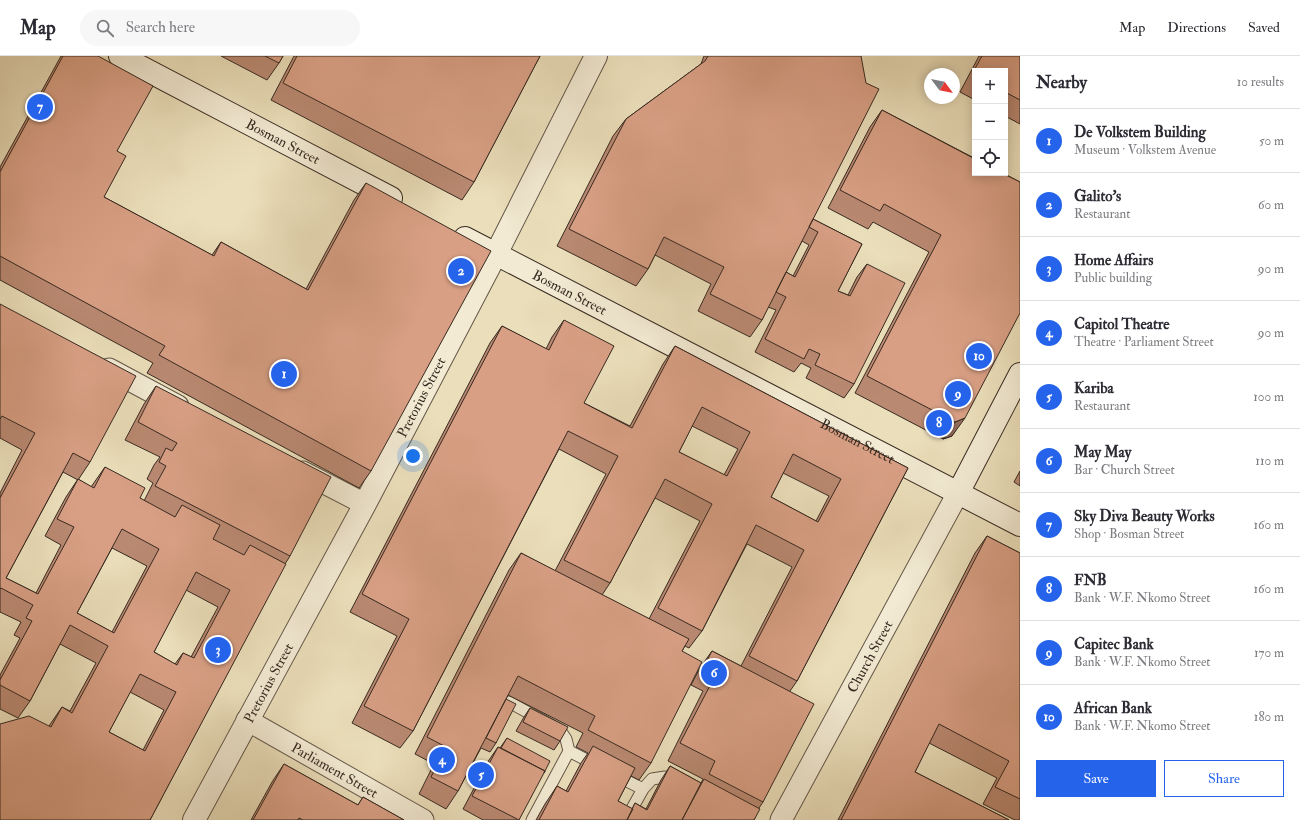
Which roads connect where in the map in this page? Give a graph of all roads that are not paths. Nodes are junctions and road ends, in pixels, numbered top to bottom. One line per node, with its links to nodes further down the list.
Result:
1 (120, 56): 3 (main road, Bosman Street)
2 (596, 56): 5 (main road, Pretorius Street)
3 (406, 206)
4 (447, 228): 5 (main road, Bosman Street)
5 (496, 254): 10 (main road, Bosman Street); 11 (main road, Pretorius Street)
6 (91, 359): 8 (street)
7 (1020, 374): 10 (main road)
8 (196, 415)
9 (287, 463): 11 (street)
10 (958, 493): 12 (main road, Bosman Street); 22 (street, Church Street)
11 (364, 504): 14 (main road, Pretorius Street)
12 (1020, 525)
13 (509, 702): 15 (lane)
14 (247, 720): 19 (main road, Pretorius Street); 20 (street, Parliament Street)
15 (569, 751): 17 (lane); 21 (lane)
16 (684, 787): 17 (lane)
17 (643, 789): 18 (lane)
18 (629, 814)
19 (194, 820)
20 (423, 820)
21 (532, 820)
22 (781, 820)

